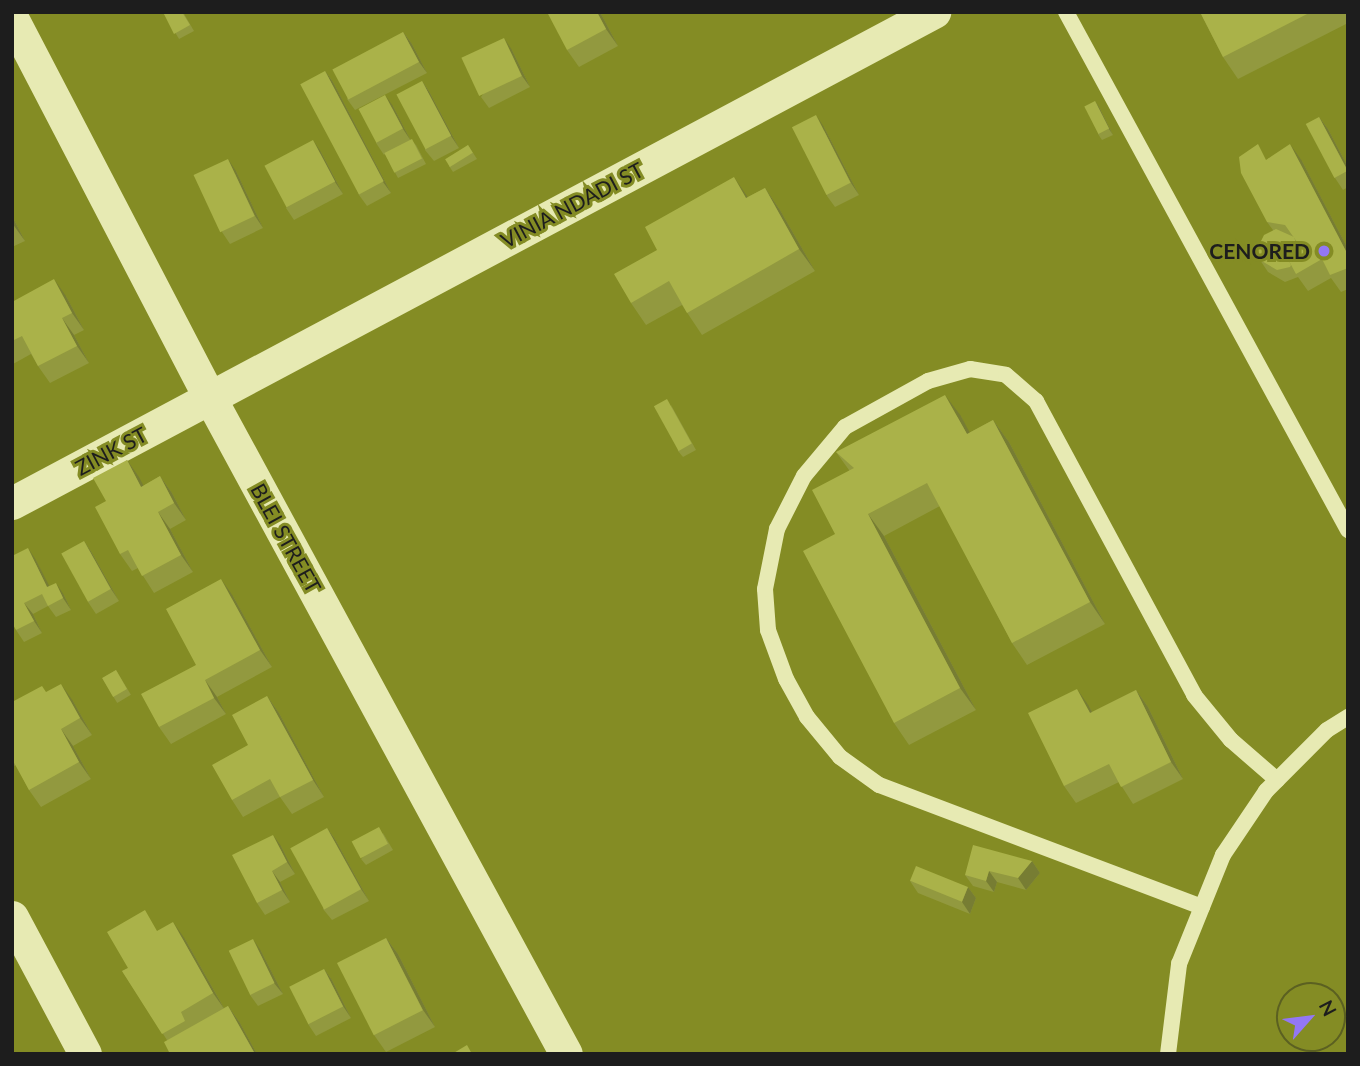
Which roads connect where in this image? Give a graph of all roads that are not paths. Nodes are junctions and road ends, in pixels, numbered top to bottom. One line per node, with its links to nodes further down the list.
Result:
1 (934, 12): 4 (street, VINIA NDADI ST)
2 (1066, 12): 6 (lane)
3 (12, 18): 4 (street, BLEI STREET)
4 (209, 398): 5 (street, ZINK ST); 12 (street, BLEI STREET)
5 (12, 503)
6 (1348, 530)
7 (1348, 718): 8 (lane)
8 (1278, 780): 9 (lane); 9 (lane)
9 (1202, 907): 13 (lane)
10 (12, 917): 11 (street)
11 (85, 1054)
12 (566, 1054)
13 (1168, 1054)

